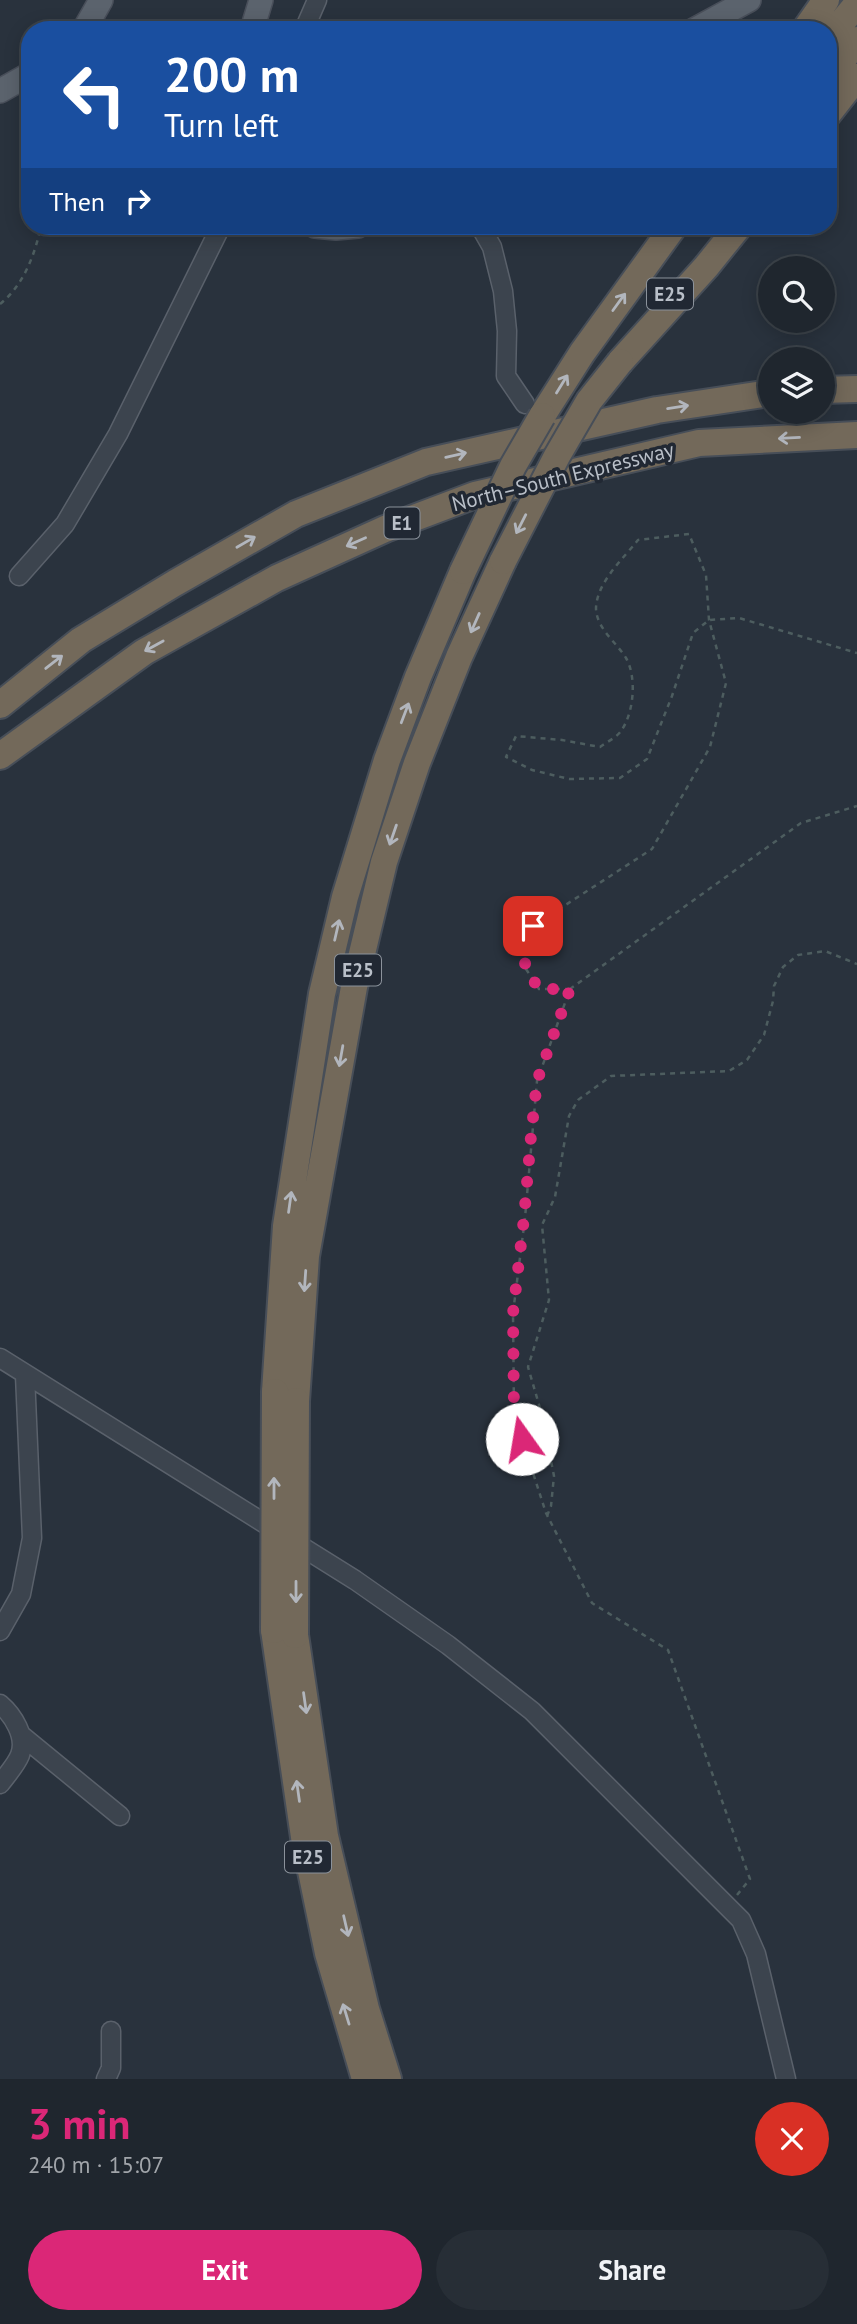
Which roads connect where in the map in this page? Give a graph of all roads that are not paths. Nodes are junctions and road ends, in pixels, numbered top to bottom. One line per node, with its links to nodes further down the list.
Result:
1 (101, 0): 7 (main road)
2 (261, 0): 8 (main road)
3 (317, 0): 9 (street)
4 (749, 0): 10 (main road)
5 (824, 3): 11 (highway)
6 (854, 8): 12 (highway)
7 (90, 21)
8 (255, 21)
9 (308, 21)
10 (710, 21)
11 (811, 21)
12 (837, 28)
13 (857, 40): 14 (highway)
14 (837, 68)
15 (857, 77): 18 (highway)
16 (21, 79): 17 (main road)
17 (0, 91)
18 (837, 103)
19 (217, 235): 30 (street)
20 (485, 235): 28 (street)
21 (667, 235): 35 (highway, E25, one-way to 21, bridge)
22 (713, 235): 24 (highway, E25)
23 (732, 235): 24 (highway)
24 (620, 362): 35 (highway, E25, one-way to 35, bridge)
25 (857, 389): 26 (highway)
26 (835, 390)
27 (758, 395): 31 (highway, North–South Expressway / E1, one-way to 27)
28 (524, 404)
29 (857, 435): 32 (highway, North–South Expressway / E1, one-way to 32)
30 (19, 576)
31 (0, 705)
32 (0, 756)
33 (0, 1358): 34 (street)
34 (25, 1375): 36 (street); 46 (street)
35 (285, 1396): 37 (highway, E25, bridge)
36 (0, 1631)
37 (285, 1632): 44 (highway, E25, one-way to 37); 45 (highway, E25, one-way to 45)
38 (0, 1703): 39 (street)
39 (20, 1735): 40 (street); 41 (street)
40 (0, 1784)
41 (120, 1815)
42 (111, 2031): 43 (street)
43 (106, 2079)
44 (365, 2079)
45 (388, 2079)
46 (786, 2079)

